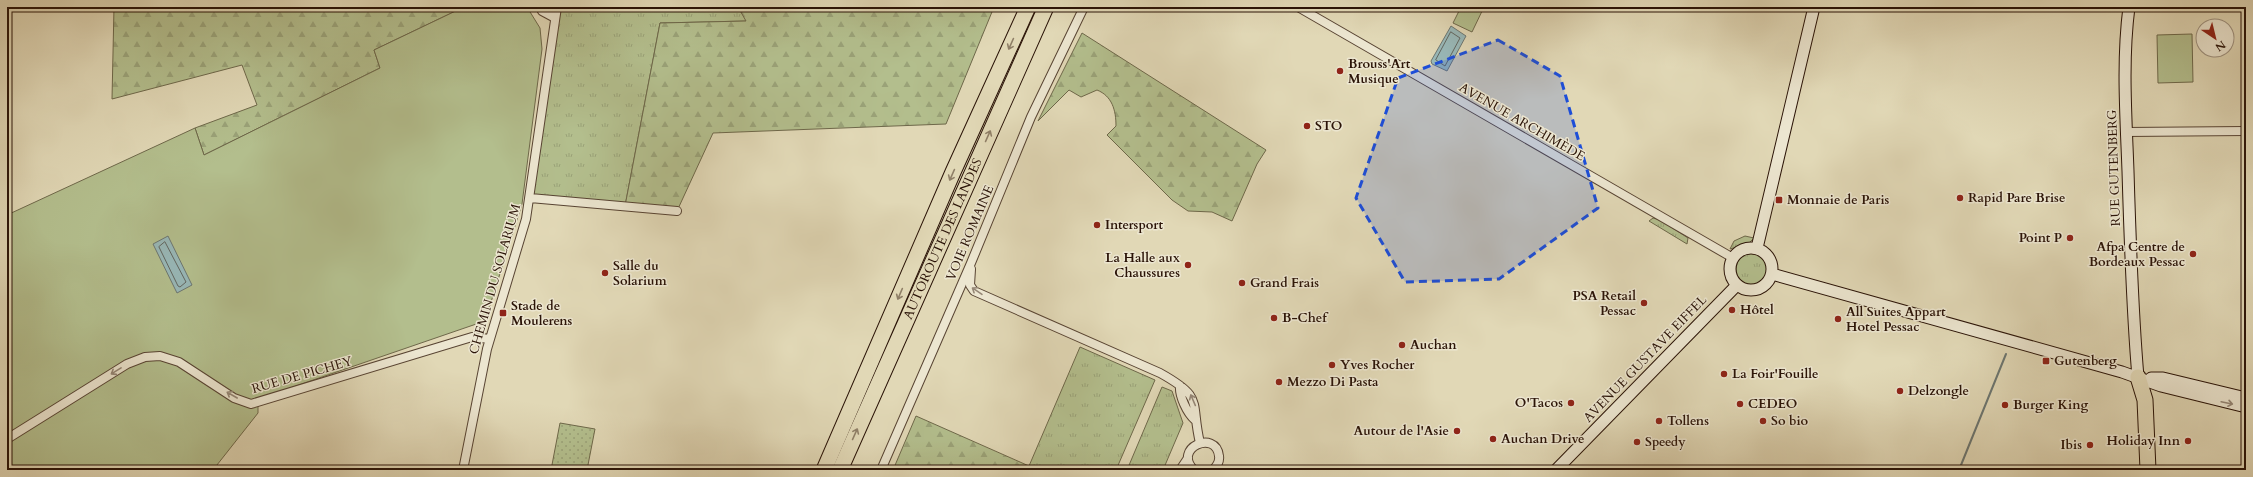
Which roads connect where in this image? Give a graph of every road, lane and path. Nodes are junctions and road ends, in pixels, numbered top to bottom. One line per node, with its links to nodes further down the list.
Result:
1 (540, 7): 9 (street)
2 (556, 7): 9 (street, CHEMIN DU SOLARIUM)
3 (1028, 7): 27 (highway, AUTOROUTE DES LANDES, one-way to 27)
4 (1046, 7): 28 (highway, AUTOROUTE DES LANDES, one-way to 4)
5 (1084, 7): 16 (street, VOIE ROMAINE)
6 (1298, 7): 15 (street, AVENUE ARCHIMÈDE)
7 (1814, 7): 14 (street)
8 (2130, 7): 11 (street, RUE GUTENBERG)
9 (555, 18): 12 (street, CHEMIN DU SOLARIUM)
10 (2246, 131): 11 (street)
11 (2126, 132): 20 (street, RUE GUTENBERG)
12 (530, 198): 13 (street); 19 (street, CHEMIN DU SOLARIUM)
13 (677, 211)
14 (1757, 248): 15 (street); 17 (street)
15 (1733, 258): 18 (street)
16 (971, 264): 24 (street, one-way to 16); 29 (street, VOIE ROMAINE)
17 (1772, 274): 18 (street); 20 (street)
18 (1737, 285): 33 (street, AVENUE GUSTAVE EIFFEL)
19 (490, 339): 23 (street, RUE DE PICHEY, one-way to 23); 26 (street, CHEMIN DU SOLARIUM)
20 (2138, 377): 21 (street); 22 (street, one-way to 22); 34 (highway); 35 (highway)
21 (2246, 398)
22 (2246, 407)
23 (7, 439)
24 (1200, 443): 25 (street); 32 (street)
25 (1188, 458): 30 (street); 31 (street)
26 (463, 470)
27 (824, 470)
28 (840, 470)
29 (881, 470)
30 (1180, 470)
31 (1194, 470)
32 (1213, 470)
33 (1556, 470)
34 (2140, 470)
35 (2148, 470)

